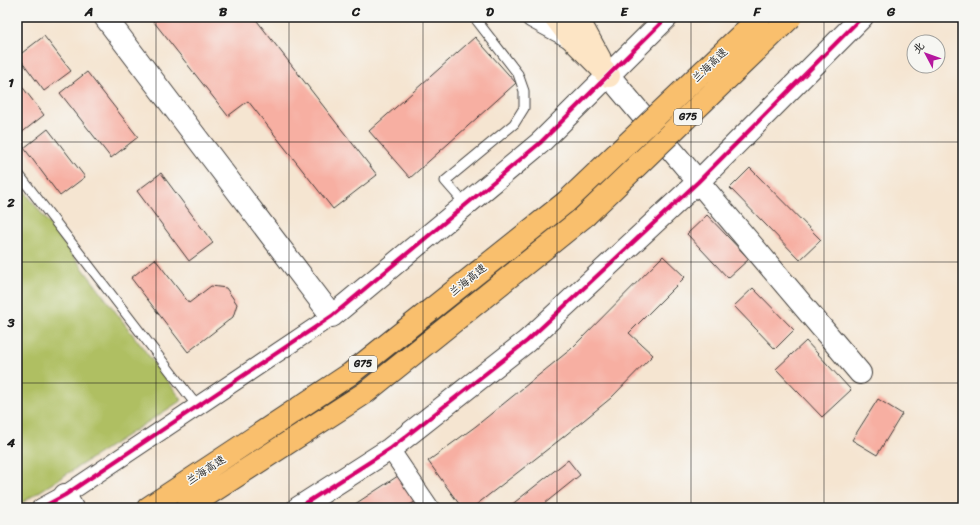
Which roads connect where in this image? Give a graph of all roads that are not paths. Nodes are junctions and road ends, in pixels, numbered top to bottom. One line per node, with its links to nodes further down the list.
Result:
1 (105, 17): 14 (street)
2 (474, 17): 13 (lane)
3 (533, 17): 9 (street)
4 (555, 17): 9 (main road)
5 (667, 17): 10 (street)
6 (760, 17): 20 (highway, 兰海高速 / G75, bridge)
7 (791, 17): 21 (highway, 兰海高速 / G75, bridge)
8 (862, 17): 12 (street)
9 (577, 24): 10 (main road)
10 (609, 76): 12 (street); 13 (street)
11 (17, 172): 16 (lane)
12 (698, 182): 15 (street); 17 (street)
13 (466, 205): 14 (street)
14 (332, 316): 16 (street)
15 (860, 373)
16 (197, 406): 18 (street)
17 (390, 449): 22 (street); 23 (street)
18 (69, 501): 19 (street)
19 (41, 508)
20 (148, 508)
21 (187, 508)
22 (298, 508)
23 (430, 508)

